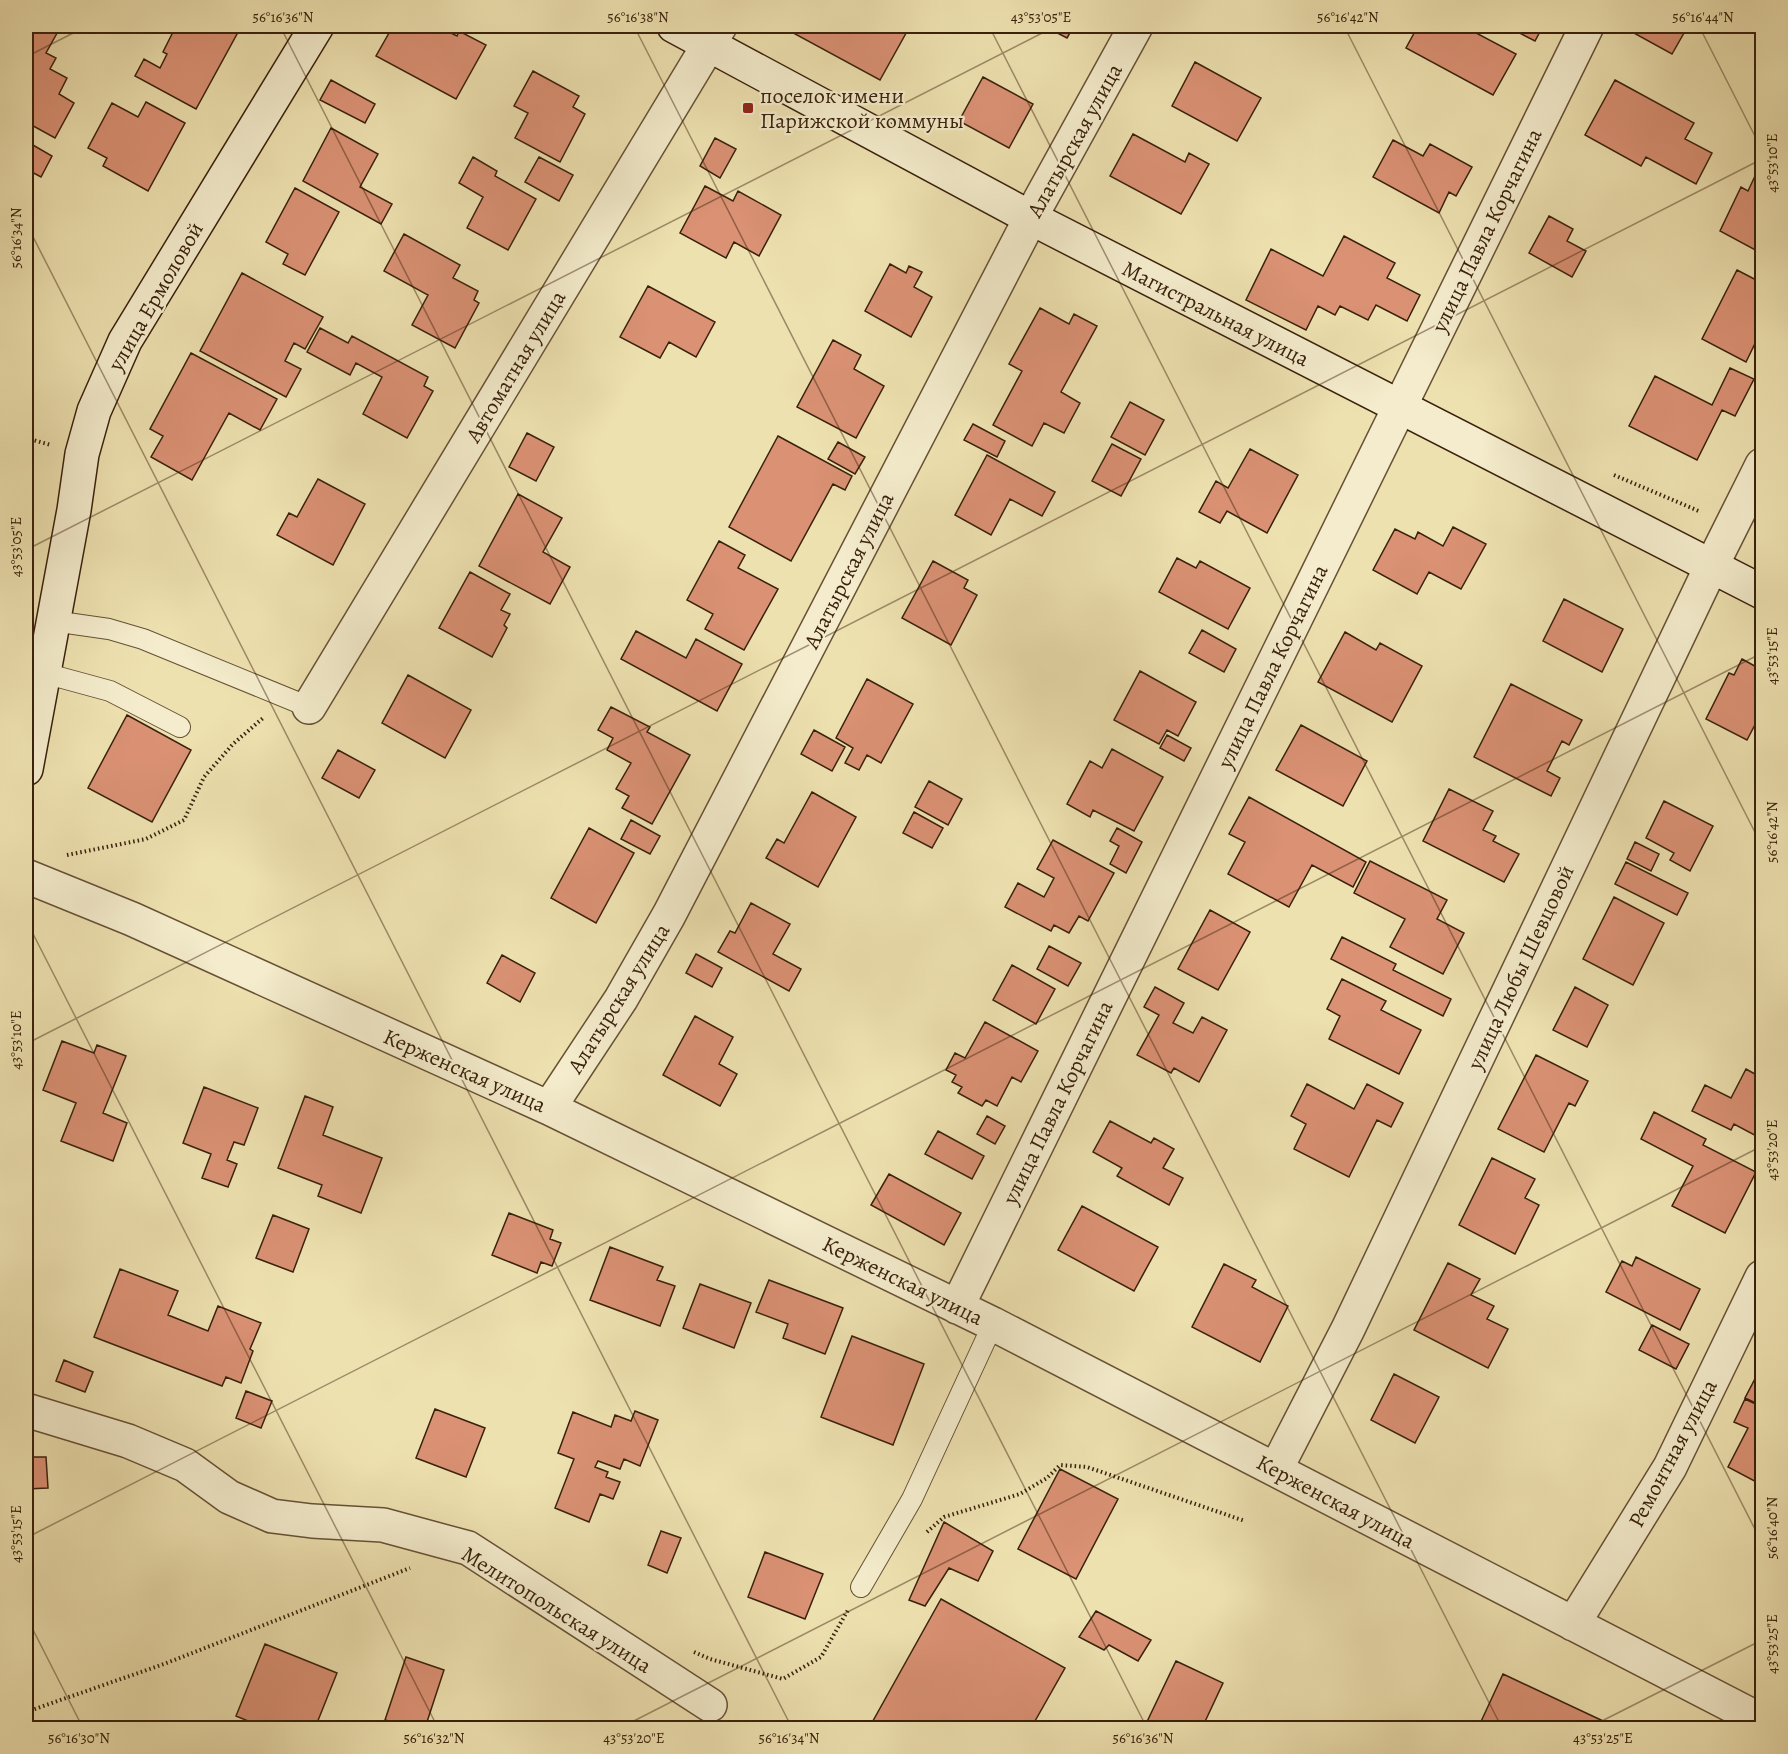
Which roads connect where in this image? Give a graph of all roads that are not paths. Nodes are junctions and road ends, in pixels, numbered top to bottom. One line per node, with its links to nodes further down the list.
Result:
1 (317, 26): 11 (street, улица Ермоловой)
2 (674, 26): 5 (street, Магистральная улица)
3 (1136, 26): 6 (street, Алатырская улица)
4 (1587, 26): 7 (street, улица Павла Корчагина)
5 (714, 35): 6 (street, Магистральная улица); 13 (street, Автоматная улица)
6 (1031, 218): 7 (street, Магистральная улица); 17 (street, Алатырская улица)
7 (1399, 407): 9 (street, Магистральная улица); 19 (street, улица Павла Корчагина)
8 (1762, 465): 9 (street, улица Любы Шевцовой)
9 (1711, 567): 10 (street, Магистральная улица); 22 (street, улица Любы Шевцовой)
10 (1762, 592)
11 (53, 621): 12 (street, улица Ермоловой); 13 (lane)
12 (44, 673): 14 (lane); 15 (street, улица Ермоловой)
13 (297, 703)
14 (180, 727)
15 (26, 769)
16 (26, 876): 17 (street, Керженская улица)
17 (549, 1108): 19 (street, Керженская улица)
18 (1762, 1277): 24 (street, Ремонтная улица)
19 (957, 1307): 20 (street, Керженская улица)
20 (993, 1324): 22 (street, Керженская улица); 23 (lane)
21 (26, 1410): 25 (street, Мелитопольская улица)
22 (1276, 1469): 24 (street, Керженская улица)
23 (861, 1587)
24 (1573, 1624): 26 (street, Керженская улица)
25 (710, 1705)
26 (1762, 1721)

